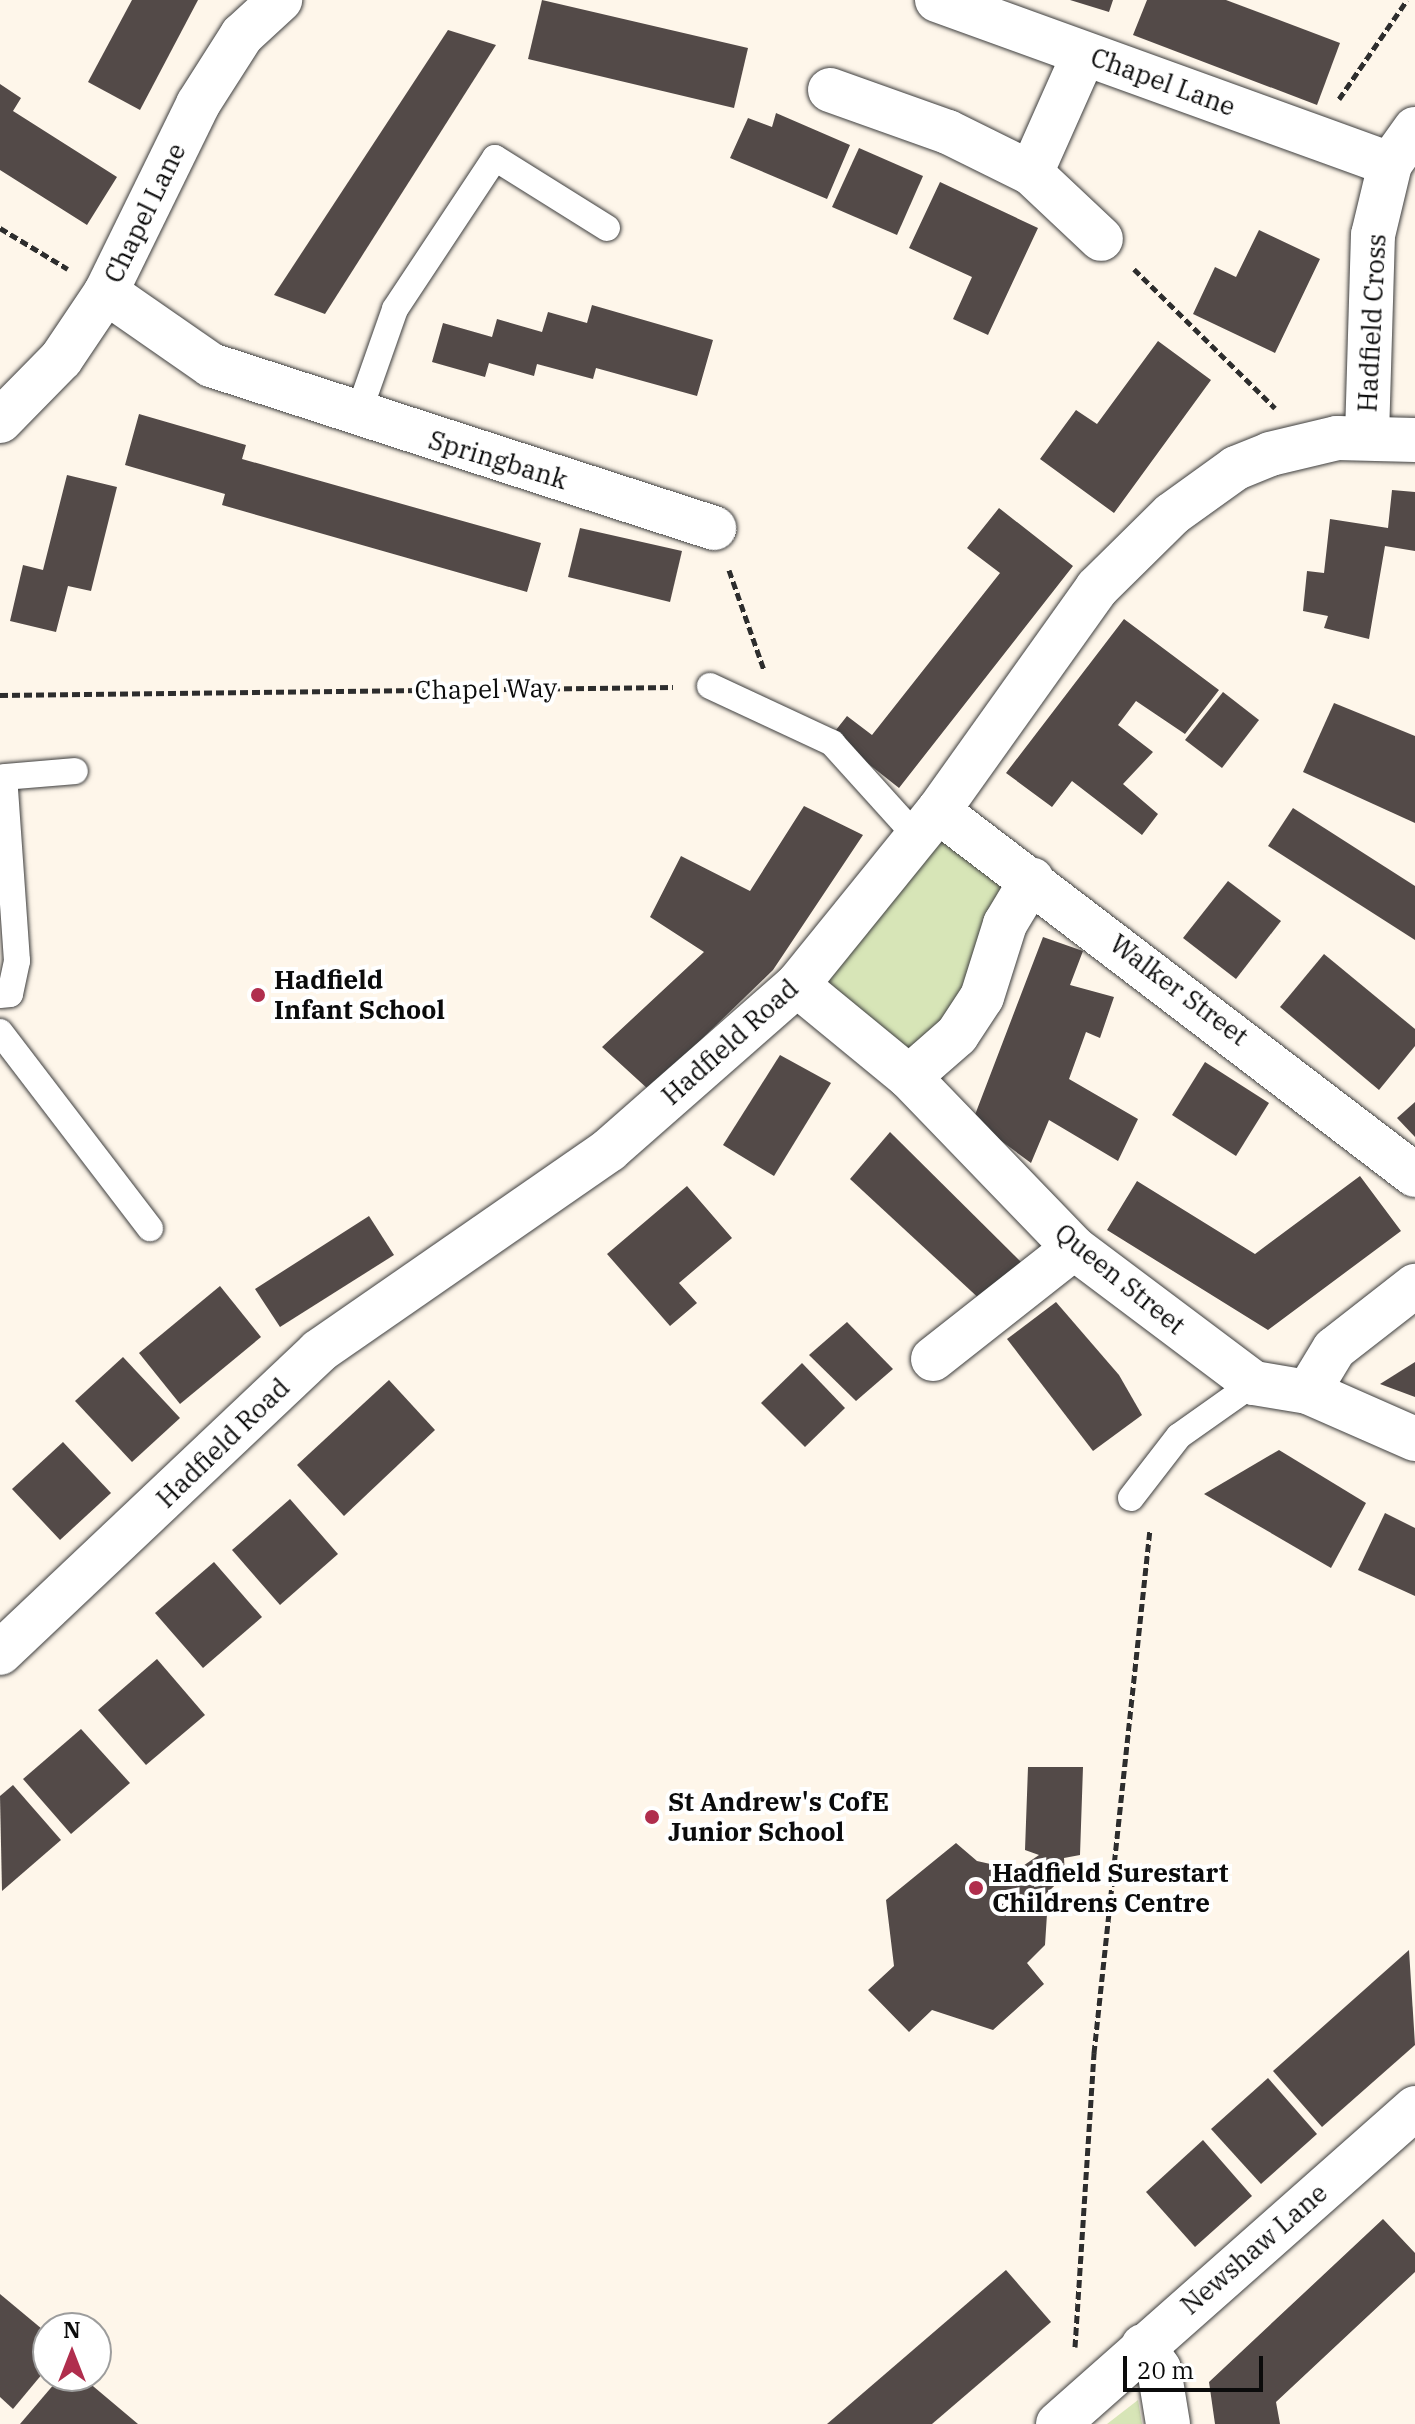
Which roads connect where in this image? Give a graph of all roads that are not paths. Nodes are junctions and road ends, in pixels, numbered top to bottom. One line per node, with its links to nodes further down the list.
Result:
1 (280, 0): 10 (street, Chapel Lane)
2 (937, 0): 3 (street, Chapel Lane)
3 (1084, 54): 6 (street, Chapel Lane); 7 (street)
4 (830, 90): 7 (street)
5 (1415, 129): 6 (street)
6 (1390, 164): 13 (street, Hadfield Cross)
7 (1031, 173): 9 (street)
8 (607, 228): 11 (lane)
9 (1101, 239)
10 (106, 292): 11 (street, Springbank); 12 (street, Chapel Lane)
11 (357, 417): 15 (street, Springbank)
12 (0, 421)
13 (1367, 436): 14 (street, Hadfield Road); 18 (street, Hadfield Road)
14 (1415, 440)
15 (714, 528)
16 (710, 686): 18 (lane)
17 (75, 771): 21 (lane)
18 (927, 824): 19 (street, Walker Street); 20 (street, Hadfield Road)
19 (1032, 879): 23 (street); 24 (street, Walker Street)
20 (797, 985): 23 (street, Queen Street); 33 (street, Hadfield Road)
21 (0, 995)
22 (0, 1032): 25 (lane)
23 (909, 1077): 26 (street, Queen Street)
24 (1415, 1175)
25 (150, 1228)
26 (1074, 1248): 28 (street); 29 (street, Queen Street)
27 (1415, 1286): 30 (street)
28 (933, 1359)
29 (1254, 1383): 30 (street, Queen Street); 32 (lane)
30 (1308, 1392): 31 (street, Queen Street)
31 (1415, 1439)
32 (1131, 1498)
33 (0, 1653)
34 (1409, 2125): 35 (street, Newshaw Lane)
35 (1143, 2346): 36 (street, Newshaw Lane); 37 (street)
36 (1065, 2418)
37 (1168, 2424)

